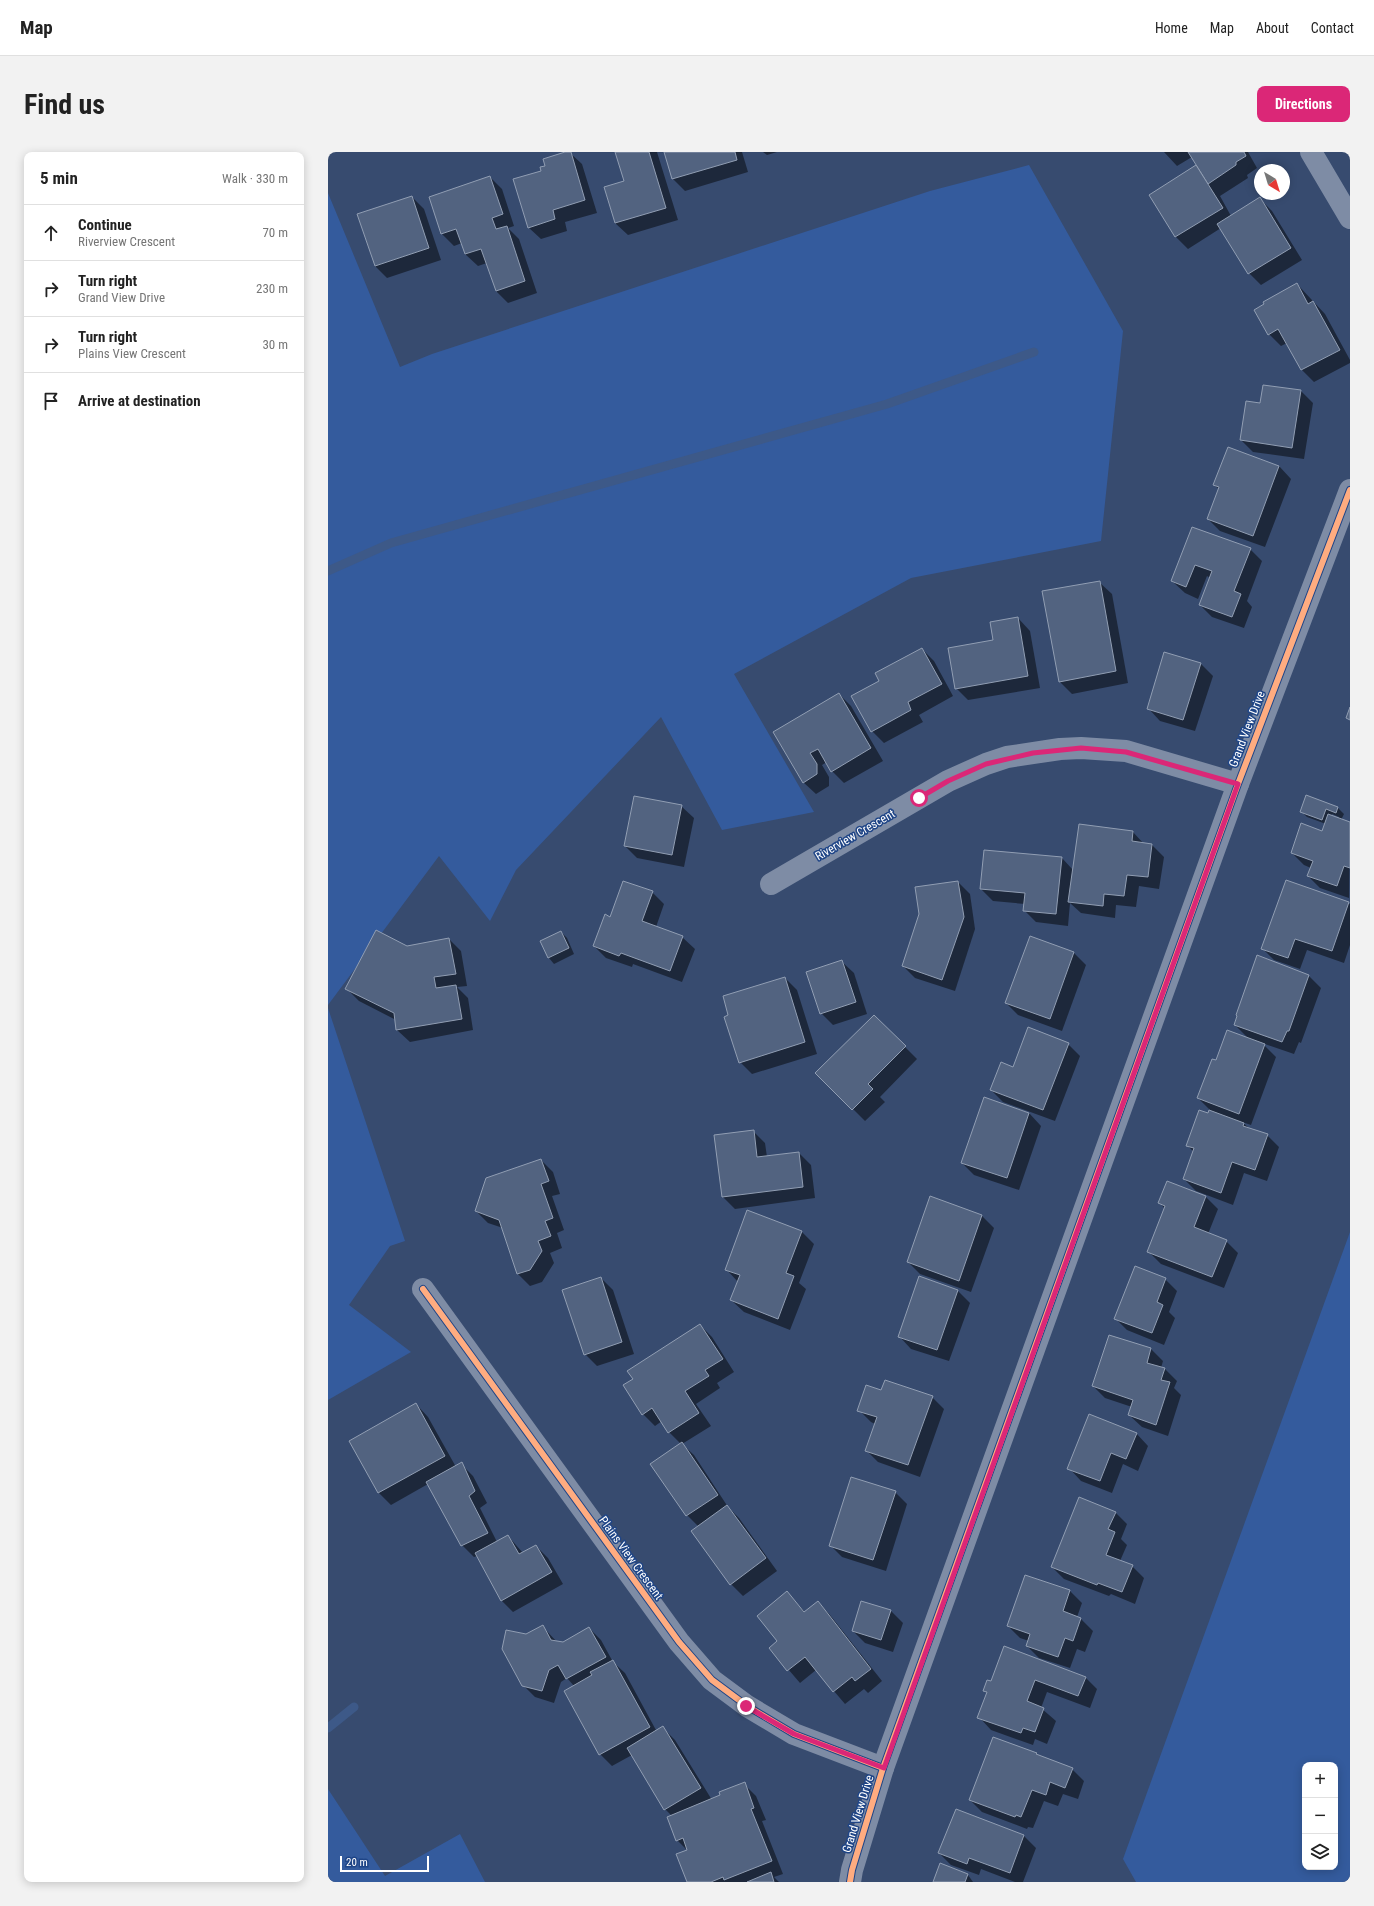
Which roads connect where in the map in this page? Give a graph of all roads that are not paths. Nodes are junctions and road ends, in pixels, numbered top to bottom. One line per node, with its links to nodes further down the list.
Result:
1 (1312, 152): 2 (street)
2 (1350, 218)
3 (1350, 490): 4 (street, Grand View Drive)
4 (1238, 784): 5 (street, Riverview Crescent); 7 (street, Grand View Drive)
5 (771, 884)
6 (423, 1289): 7 (street, Plains View Crescent)
7 (884, 1768): 8 (street, Grand View Drive)
8 (850, 1882)

